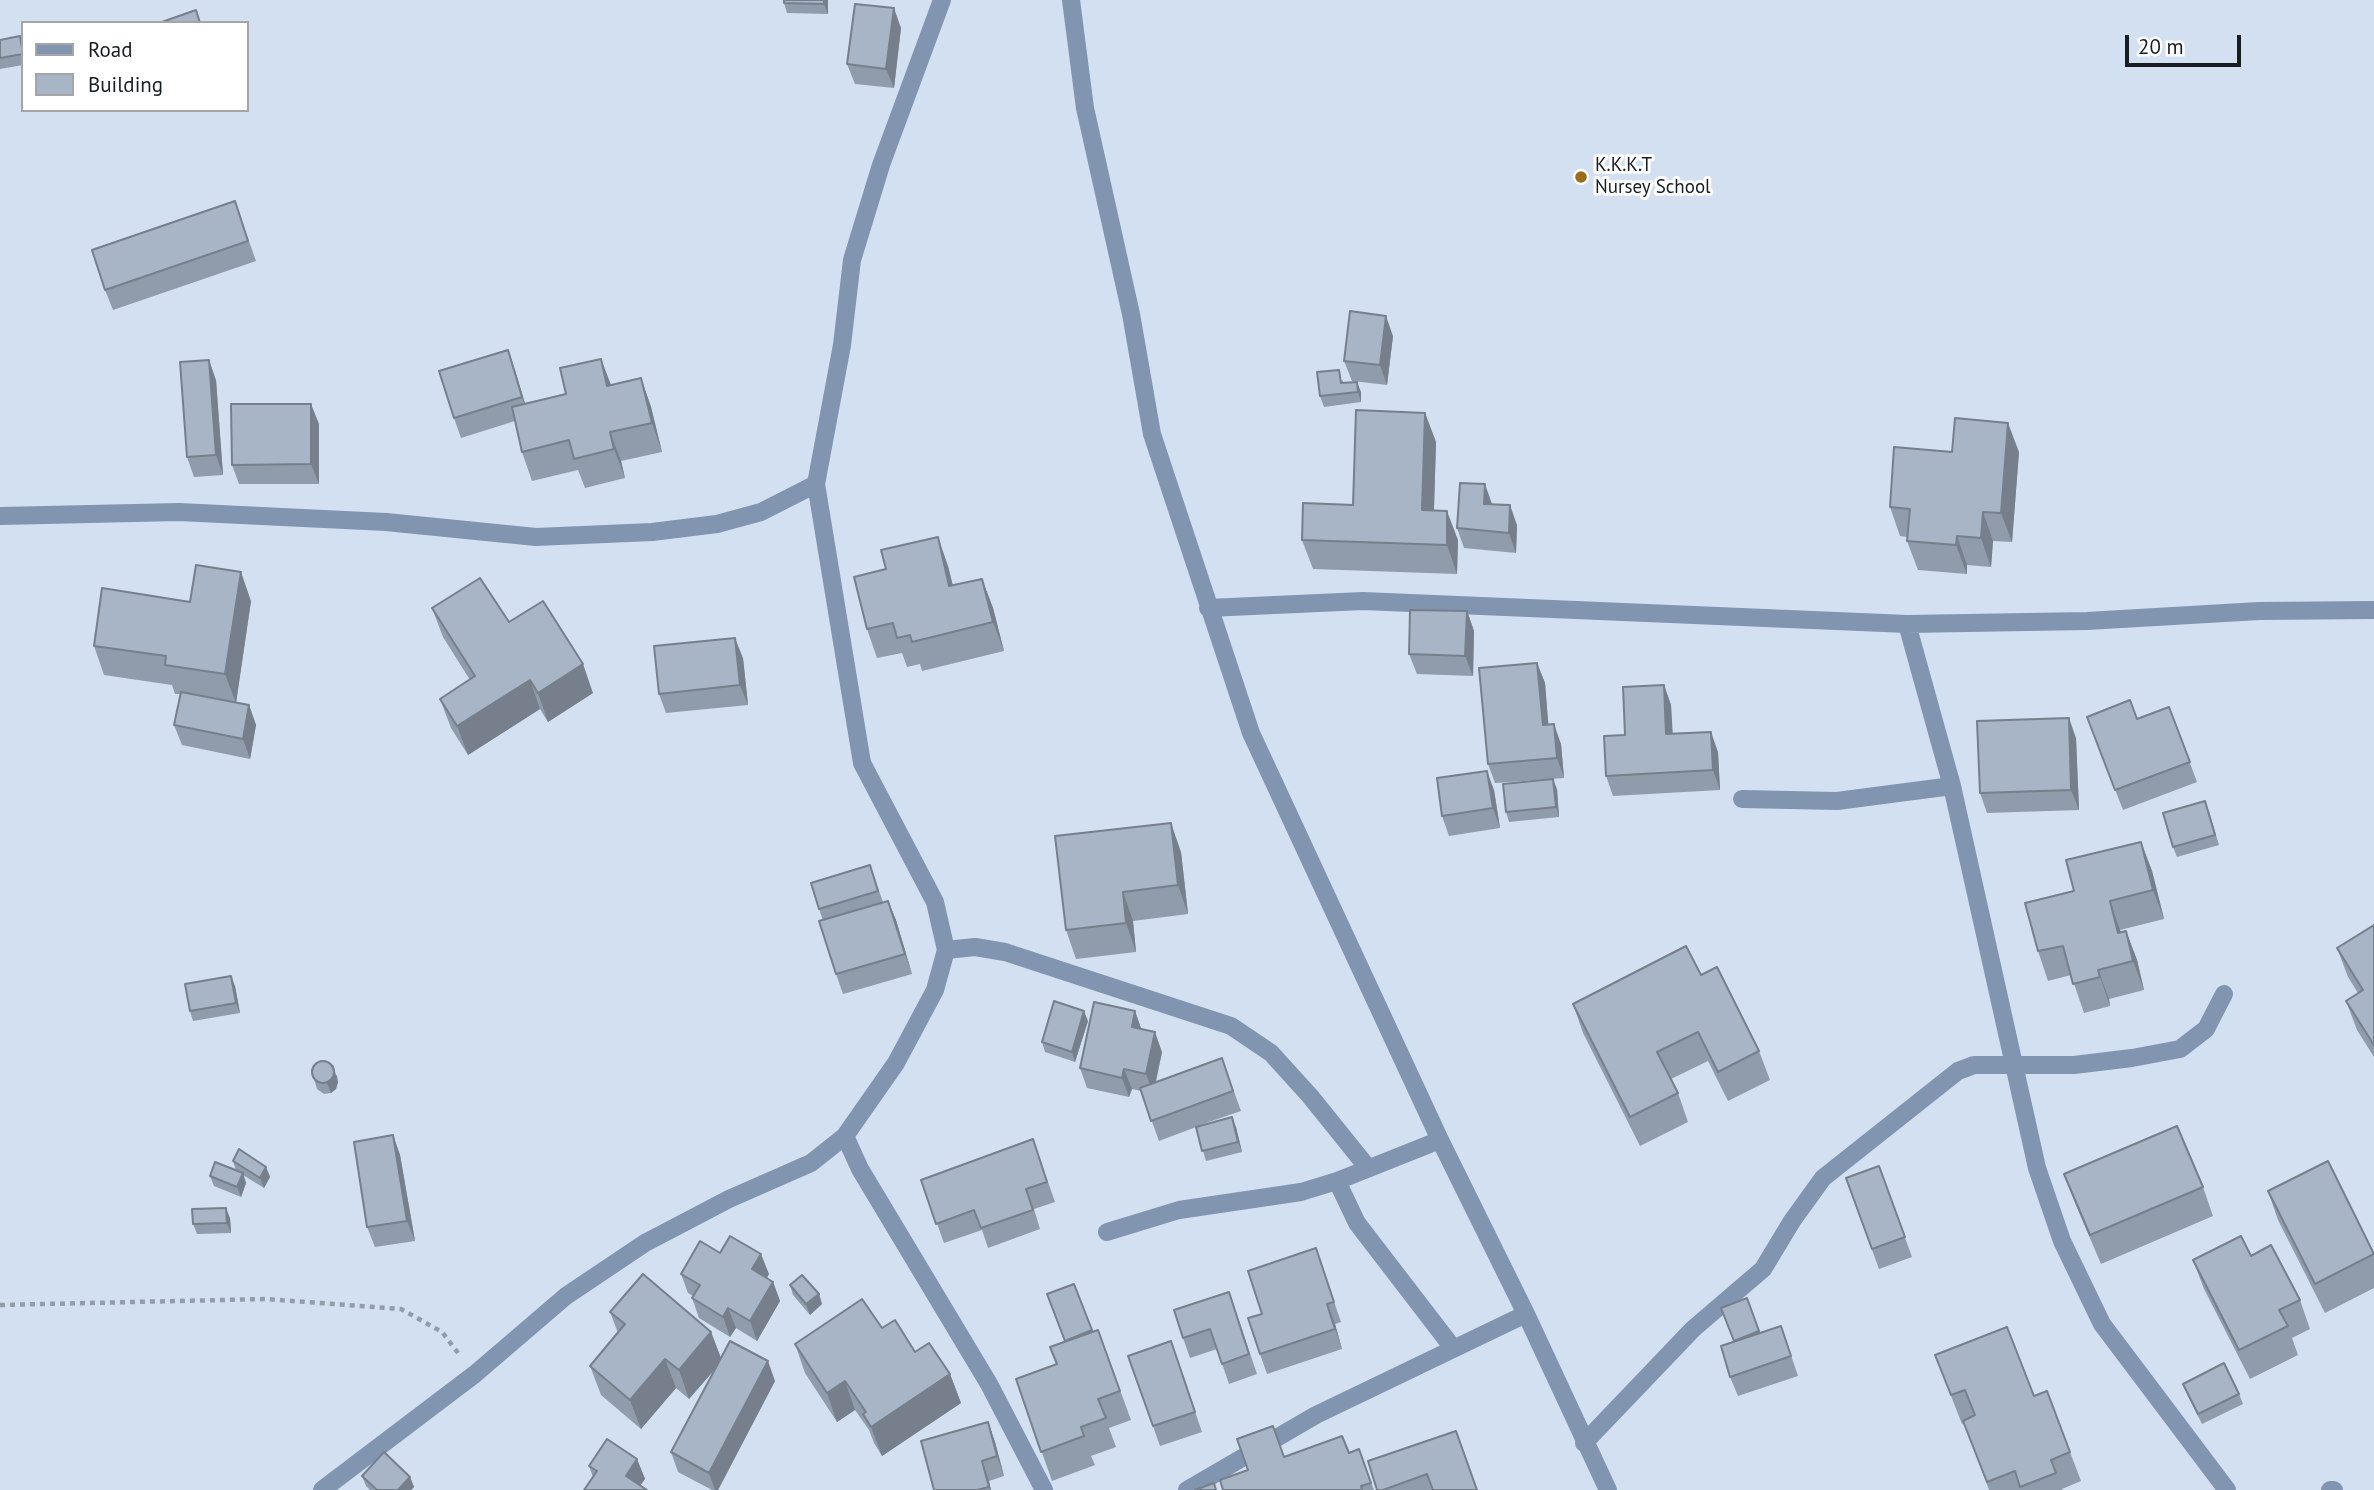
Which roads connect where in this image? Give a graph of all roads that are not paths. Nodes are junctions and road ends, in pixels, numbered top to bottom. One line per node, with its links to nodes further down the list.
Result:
1 (942, 0): 3 (street)
2 (1071, 0): 5 (street)
3 (816, 484): 4 (street); 10 (street)
4 (0, 516)
5 (1208, 608): 7 (street); 14 (street)
6 (2374, 610): 7 (street)
7 (1907, 624): 8 (street)
8 (1952, 786): 9 (street); 12 (street)
9 (1742, 799)
10 (946, 950): 13 (street); 15 (street)
11 (2224, 994): 12 (street)
12 (2013, 1066): 20 (street); 25 (street)
13 (845, 1136): 21 (street); 22 (street)
14 (1440, 1140): 15 (street); 18 (street)
15 (1368, 1168): 16 (street)
16 (1337, 1181): 17 (street); 19 (street)
17 (1107, 1232)
18 (1526, 1314): 19 (street); 20 (street)
19 (1453, 1348): 23 (street)
20 (1584, 1443): 24 (street)
21 (322, 1490)
22 (1044, 1490)
23 (1187, 1490)
24 (1608, 1490)
25 (2227, 1490)

